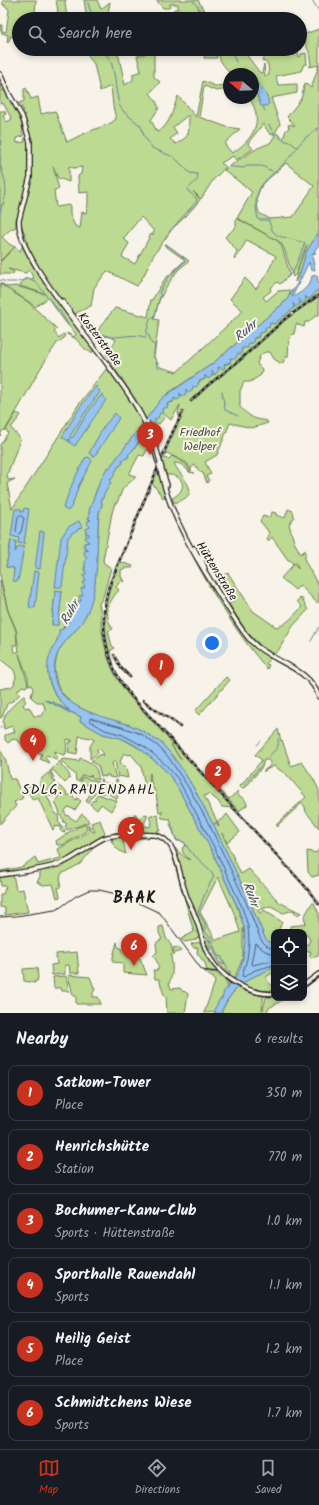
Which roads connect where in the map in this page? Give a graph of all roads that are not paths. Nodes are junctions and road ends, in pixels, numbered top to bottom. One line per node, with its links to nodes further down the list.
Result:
1 (0, 74): 2 (main road, Kosterstraße)
2 (146, 422): 3 (main road, Hüttenstraße, bridge)
3 (170, 501): 5 (main road, Hüttenstraße); 6 (main road, Hüttenstraße)
4 (202, 554): 5 (main road)
5 (205, 568): 6 (main road, Hüttenstraße)
6 (297, 669): 7 (main road, Hüttenstraße)
7 (305, 674): 8 (main road, Hüttenstraße); 9 (main road, Hüttenstraße)
8 (319, 691)
9 (319, 697)
10 (0, 875): 13 (main road)
11 (319, 973): 12 (main road)
12 (307, 982)
13 (271, 993)

